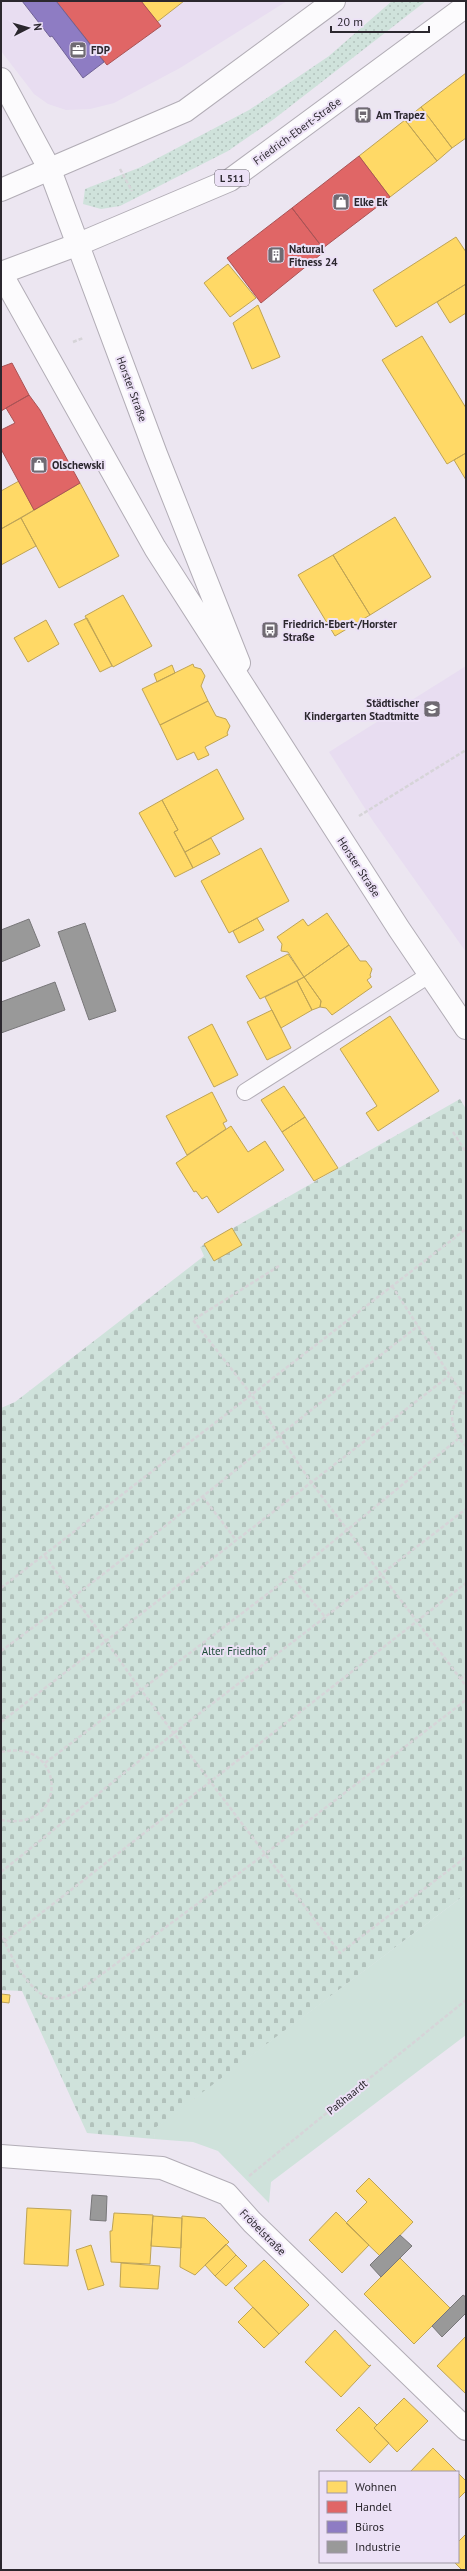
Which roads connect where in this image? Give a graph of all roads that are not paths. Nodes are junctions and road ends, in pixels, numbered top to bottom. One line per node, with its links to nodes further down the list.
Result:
1 (334, 1): 4 (main road)
2 (466, 6): 6 (main road, Friedrich-Ebert-Straße / L 511)
3 (1, 79): 4 (main road, Horster Straße)
4 (50, 170): 5 (main road); 6 (main road, Horster Straße)
5 (1, 190)
6 (79, 244): 7 (main road, Friedrich-Ebert-Straße / L 511); 8 (main road, Horster Straße)
7 (1, 273): 8 (main road, Horster Straße)
8 (254, 703): 9 (main road, Horster Straße)
9 (429, 974): 10 (main road, Horster Straße); 11 (lane)
10 (466, 1028)
11 (245, 1092)
12 (1, 2156): 13 (main road, Fröbelstraße)
13 (466, 2430)

